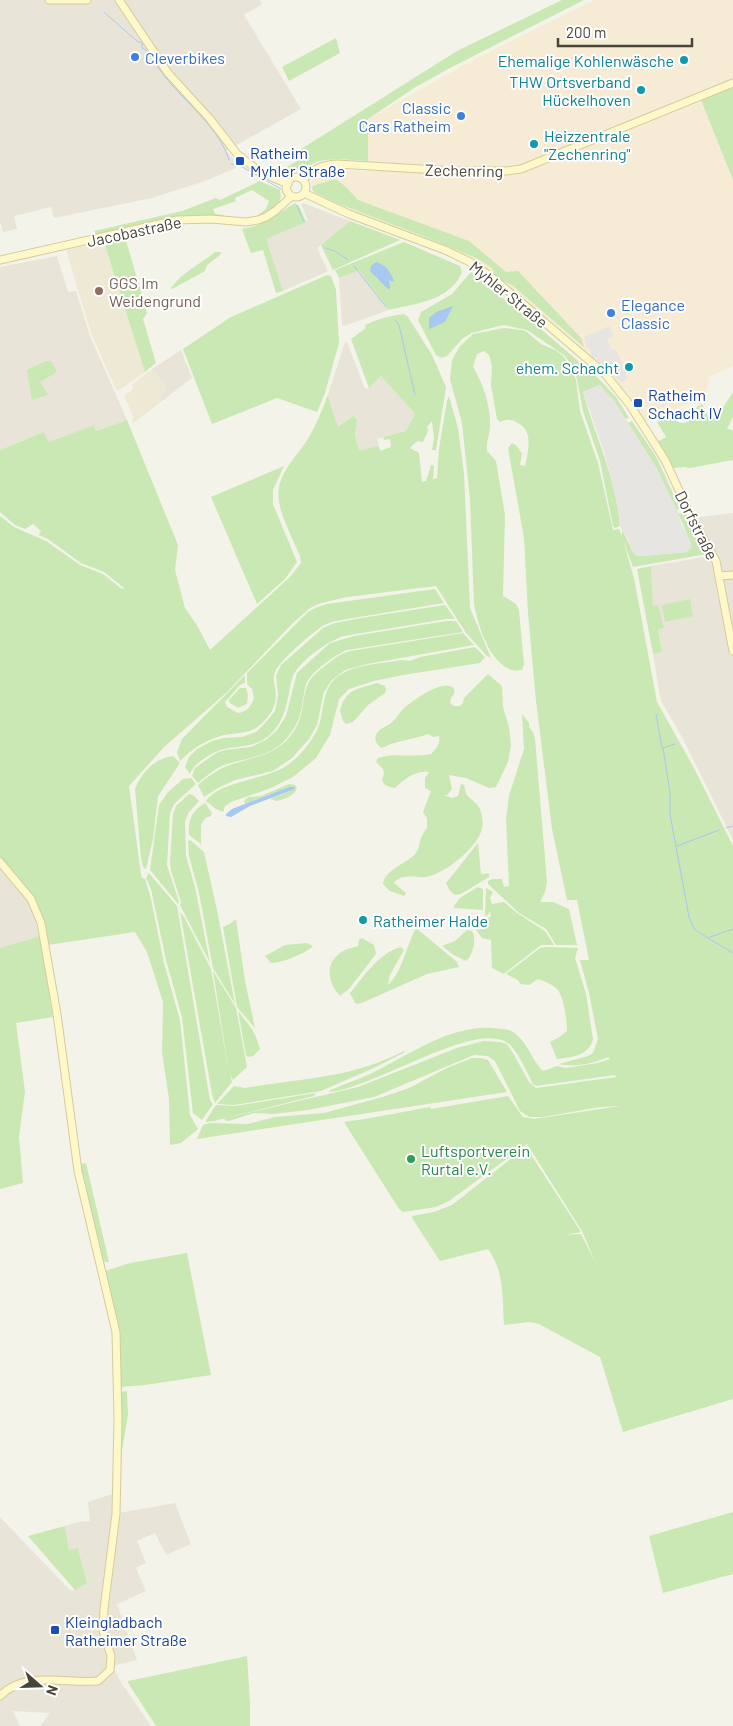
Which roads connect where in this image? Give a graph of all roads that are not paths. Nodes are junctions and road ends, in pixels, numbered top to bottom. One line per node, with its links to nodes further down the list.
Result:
1 (50, 0): 2 (main road)
2 (87, 0)
3 (119, 0): 6 (main road)
4 (733, 83): 5 (main road, Zechenring)
5 (303, 180): 6 (main road); 7 (main road)
6 (288, 184): 8 (main road)
7 (304, 193): 8 (main road); 10 (main road, Myhler Straße)
8 (292, 196): 9 (main road, Jacobastraße)
9 (0, 260)
10 (665, 460): 12 (main road, Dorfstraße)
11 (733, 575): 12 (main road)
12 (720, 576): 13 (main road, Dorfstraße)
13 (733, 651)
14 (0, 862): 15 (main road)
15 (0, 1696)

